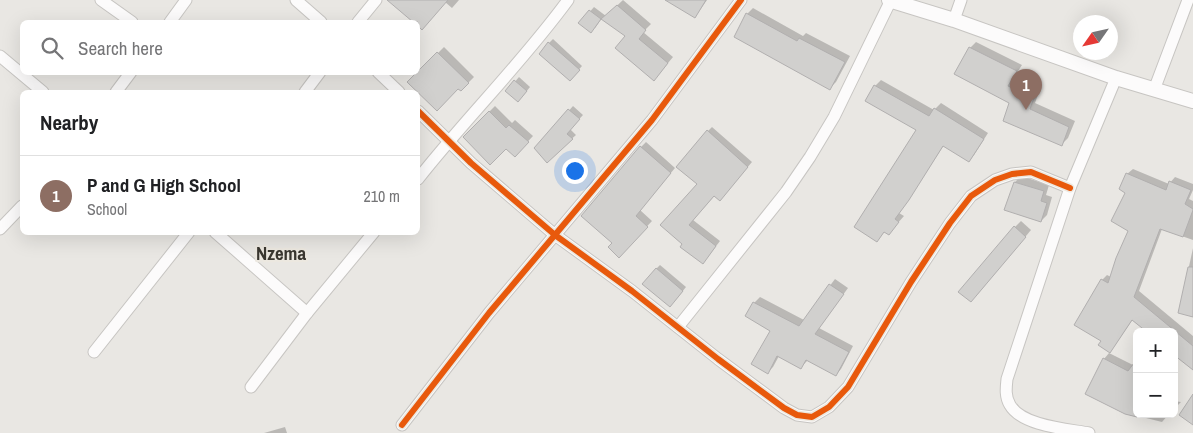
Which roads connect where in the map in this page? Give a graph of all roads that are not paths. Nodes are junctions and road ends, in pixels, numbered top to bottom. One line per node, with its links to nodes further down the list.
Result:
1 (101, 0): 10 (street)
2 (186, 0): 11 (street)
3 (296, 0): 12 (street)
4 (376, 0): 13 (street)
5 (568, 0): 29 (street)
6 (741, 0): 37 (street)
7 (890, 0): 14 (street); 39 (street)
8 (961, 0): 14 (street)
9 (1188, 0): 26 (street)
10 (129, 20)
11 (171, 20)
12 (319, 20)
13 (360, 20)
14 (954, 20): 21 (street)
15 (0, 56): 16 (street)
16 (20, 73)
17 (23, 75): 22 (street)
18 (129, 75): 23 (street)
19 (318, 75): 24 (street)
20 (381, 75): 25 (street)
21 (1116, 78): 26 (street); 31 (street)
22 (41, 90)
23 (118, 90)
24 (306, 90)
25 (397, 90)
26 (1154, 90): 27 (street)
27 (1193, 101)
28 (420, 113): 29 (street)
29 (447, 141): 30 (street); 37 (street)
30 (420, 176)
31 (1070, 188): 39 (street); 43 (street)
32 (20, 208): 33 (street)
33 (0, 229)
34 (187, 235): 40 (street)
35 (218, 235): 38 (street)
36 (371, 235): 38 (street)
37 (555, 235): 39 (street); 42 (street)
38 (307, 312): 41 (street)
39 (678, 326)
40 (94, 352)
41 (251, 387)
42 (402, 425)
43 (1089, 433)

